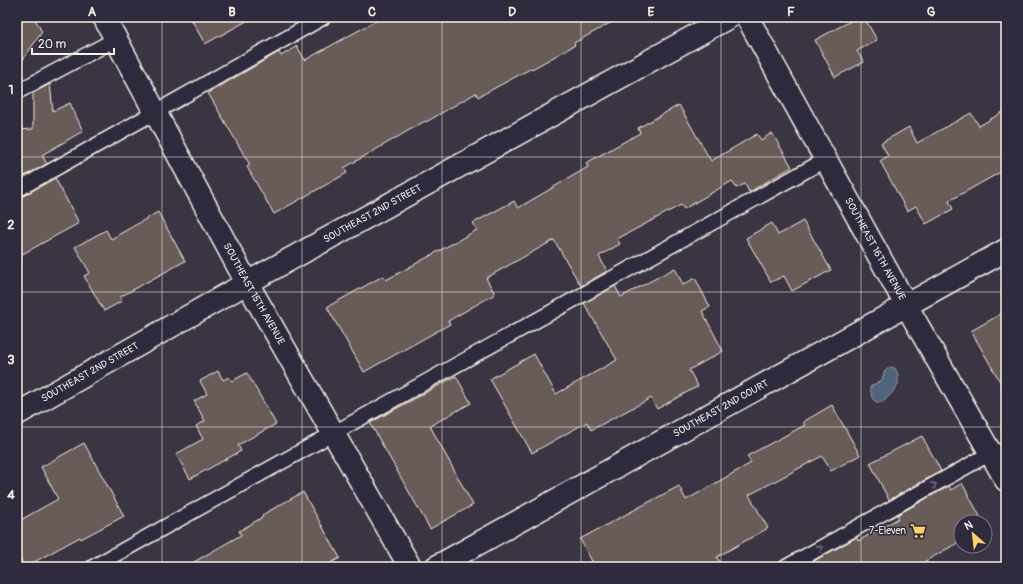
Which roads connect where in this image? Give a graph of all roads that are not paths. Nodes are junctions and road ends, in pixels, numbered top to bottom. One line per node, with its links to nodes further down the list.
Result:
1 (104, 17): 5 (street, SOUTHEAST 15TH AVENUE)
2 (324, 17): 7 (lane)
3 (729, 17): 11 (street, SOUTHEAST 2ND STREET)
4 (747, 17): 8 (street, SOUTHEAST 16TH AVENUE)
5 (116, 39): 6 (lane); 7 (street, SOUTHEAST 15TH AVENUE)
6 (17, 92)
7 (155, 112): 9 (lane); 11 (street, SOUTHEAST 15TH AVENUE)
8 (825, 160): 12 (street, SOUTHEAST 16TH AVENUE); 14 (lane)
9 (17, 190)
10 (1006, 250): 12 (street, SOUTHEAST 2ND COURT)
11 (248, 283): 13 (street, SOUTHEAST 2ND STREET); 14 (street, SOUTHEAST 15TH AVENUE)
12 (906, 305): 15 (street, SOUTHEAST 16TH AVENUE); 19 (street, SOUTHEAST 2ND COURT)
13 (17, 414)
14 (334, 432): 17 (lane); 18 (street, SOUTHEAST 15TH AVENUE)
15 (998, 452): 16 (street, SOUTHEAST 16TH AVENUE); 20 (lane, one-way to 15)
16 (1006, 480)
17 (93, 567)
18 (410, 567)
19 (436, 567)
20 (786, 567)

